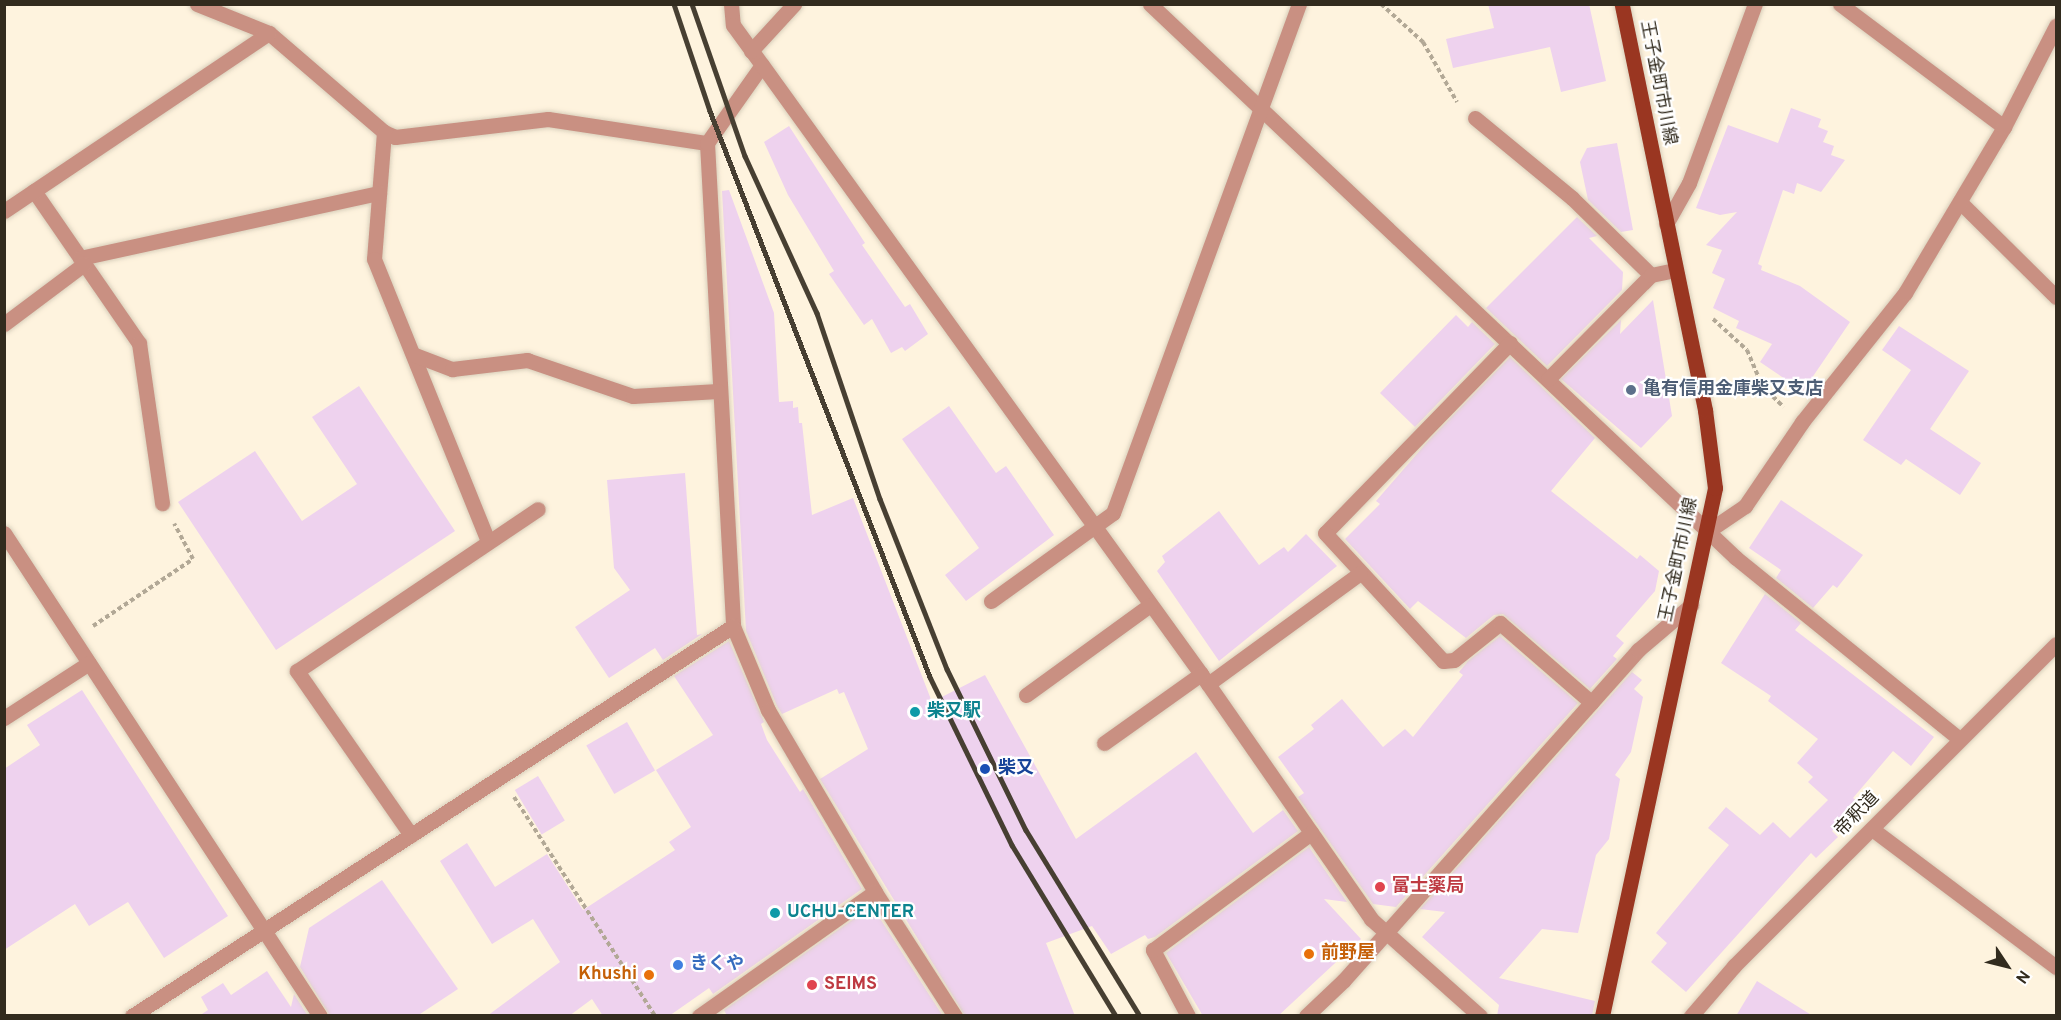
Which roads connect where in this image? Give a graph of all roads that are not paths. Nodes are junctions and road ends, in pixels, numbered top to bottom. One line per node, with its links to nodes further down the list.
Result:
1 (197, 4): 10 (street)
2 (731, 4): 11 (street)
3 (794, 4): 11 (street)
4 (1150, 4): 13 (street)
5 (1299, 4): 13 (street)
6 (1622, 4): 22 (main road, 王子金町市川線)
7 (1755, 4): 22 (street)
8 (1840, 4): 15 (street)
9 (2056, 26): 15 (street)
10 (269, 33): 16 (street); 18 (street)
11 (751, 51): 12 (street)
12 (762, 65): 17 (street); 34 (street)
13 (1262, 111): 28 (street); 34 (street)
14 (1476, 118): 25 (street)
15 (2004, 127): 20 (street)
16 (384, 132): 17 (street); 19 (street)
17 (707, 143): 31 (street)
18 (34, 191): 21 (street); 23 (street)
19 (379, 193): 23 (street); 29 (street)
20 (1960, 202): 26 (street); 35 (street)
21 (4, 211)
22 (1666, 224): 24 (main road, 王子金町市川線)
23 (82, 261): 27 (street); 32 (street)
24 (1675, 270): 25 (street); 35 (main road, 王子金町市川線)
25 (1651, 275): 30 (street)
26 (2056, 297)
27 (4, 324)
28 (1510, 343): 30 (street); 38 (street)
29 (415, 355): 31 (street); 37 (street)
30 (1548, 379): 35 (street)
31 (718, 391): 42 (street)
32 (162, 503)
33 (538, 509): 37 (street)
34 (1095, 526): 39 (street); 40 (street)
35 (1708, 531): 41 (main road, 王子金町市川線); 49 (street)
36 (4, 533): 44 (street)
37 (488, 541): 53 (street)
38 (1360, 573): 45 (street); 47 (street)
39 (991, 601)
40 (1150, 605): 45 (street); 46 (street)
41 (1691, 605): 47 (street); 65 (main road, 王子金町市川線)
42 (734, 626): 53 (street); 54 (street)
43 (2056, 644): 49 (street, 帝釈道)
44 (89, 663): 48 (street); 55 (street)
45 (1204, 679): 50 (street); 52 (street)
46 (1026, 694)
47 (1591, 702): 56 (street)
48 (4, 718)
49 (1958, 738): 51 (street, 帝釈道)
50 (1104, 743)
51 (1872, 829): 57 (street); 66 (street, 帝釈道)
52 (1311, 833): 56 (street); 62 (street)
53 (411, 835): 55 (street)
54 (875, 892): 60 (street); 61 (street)
55 (264, 930): 58 (street); 59 (street)
56 (1385, 933): 63 (street); 64 (street)
57 (2056, 967)
58 (132, 1016)
59 (320, 1016)
60 (699, 1016)
61 (955, 1016)
62 (1188, 1016)
63 (1306, 1016)
64 (1480, 1016)
65 (1602, 1016)
66 (1691, 1016)

